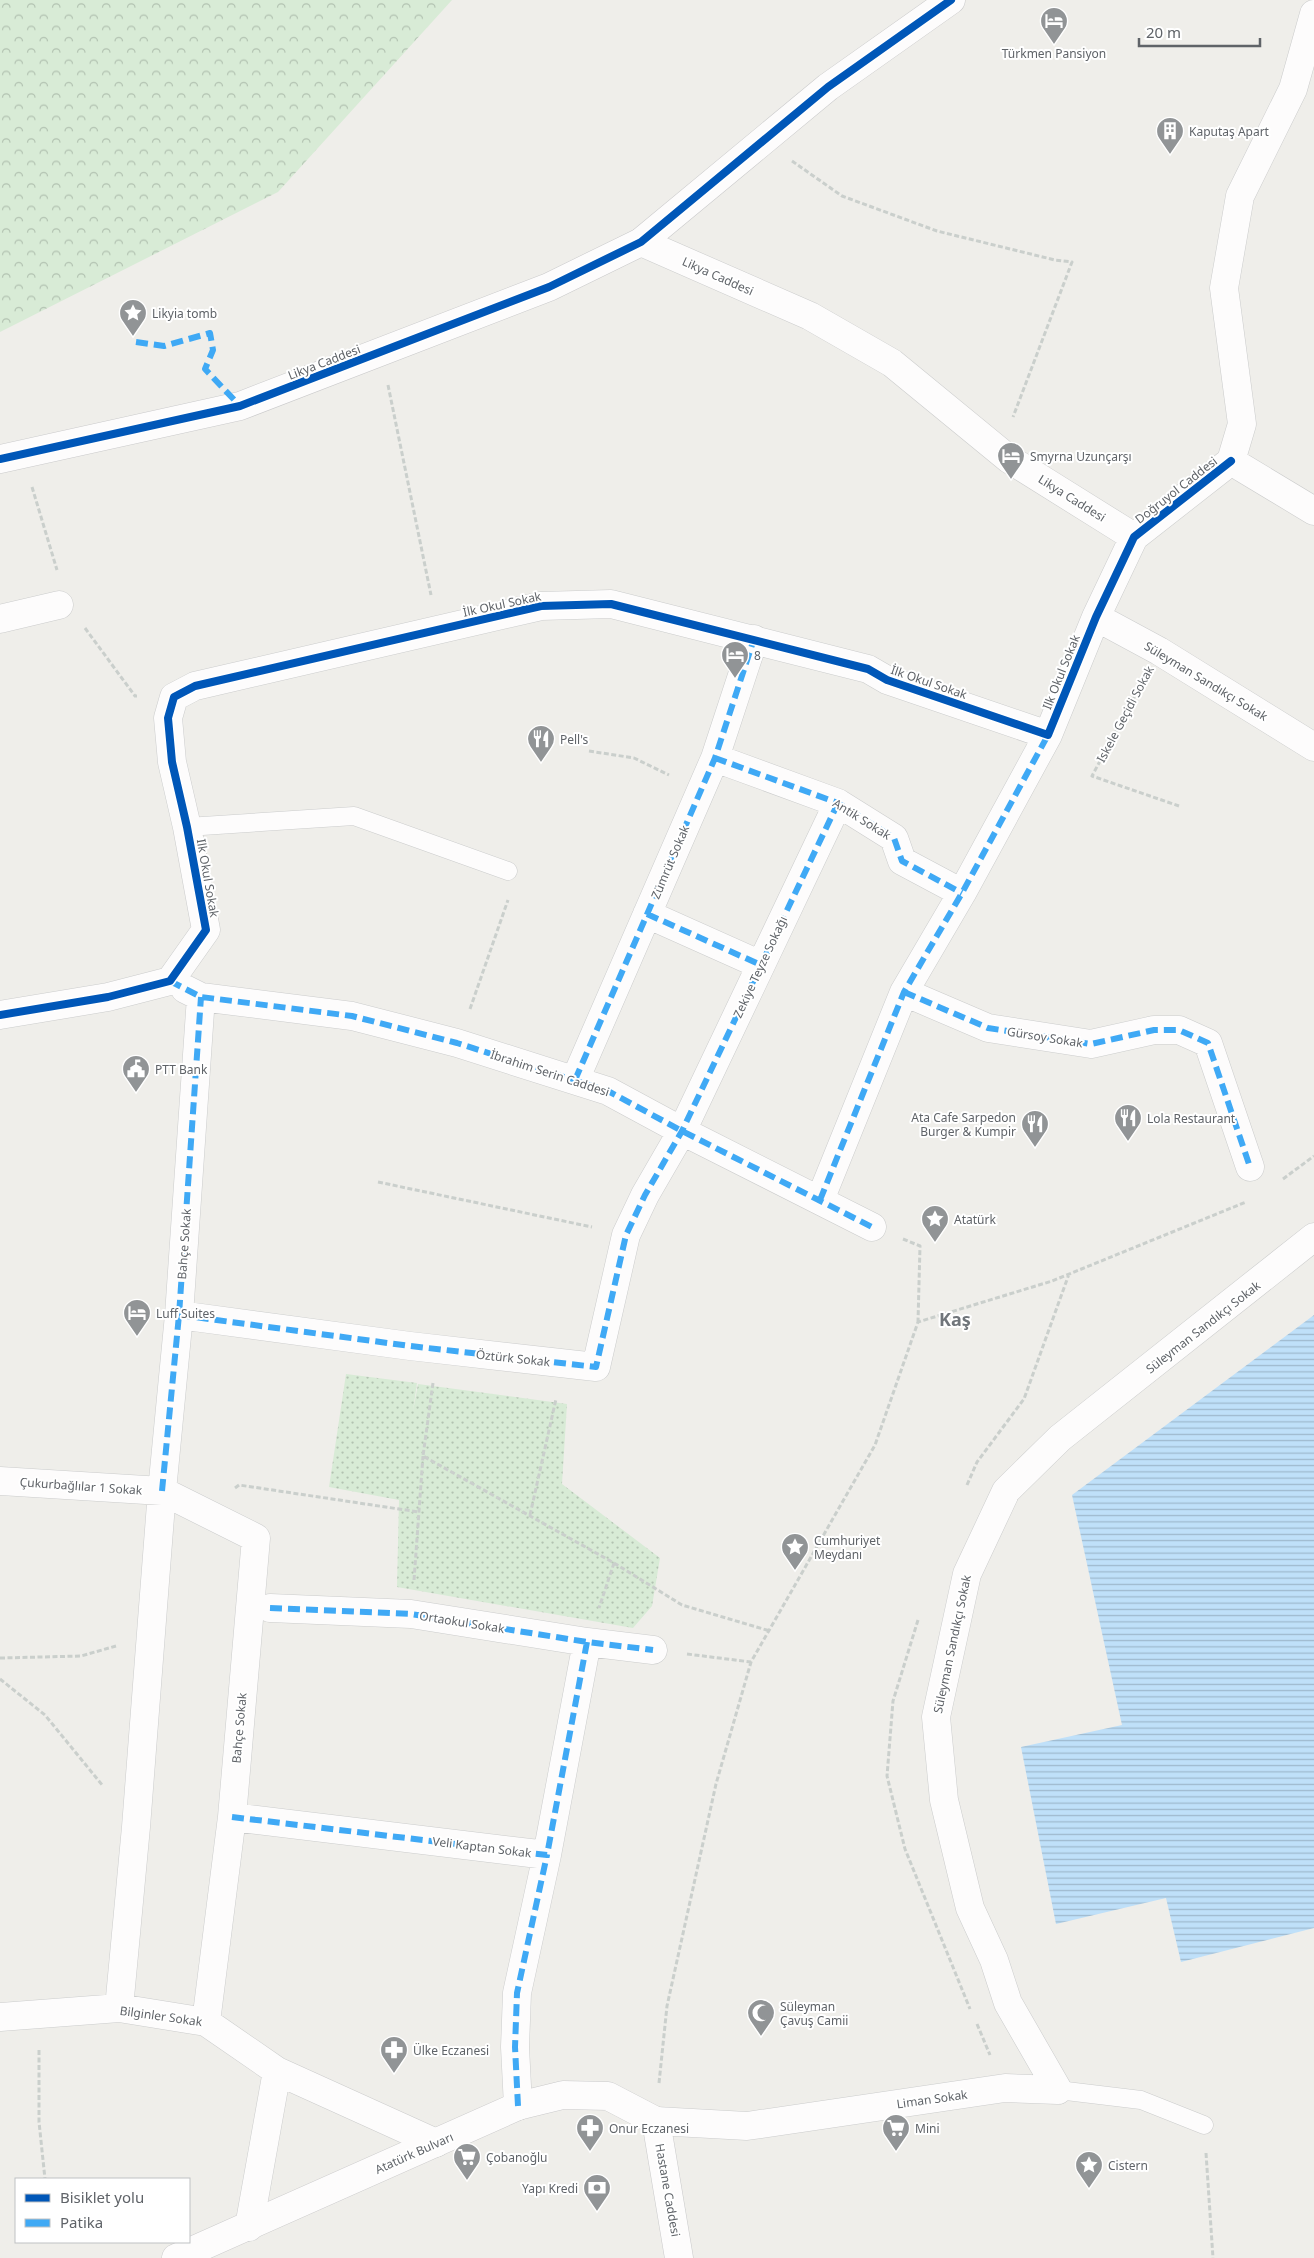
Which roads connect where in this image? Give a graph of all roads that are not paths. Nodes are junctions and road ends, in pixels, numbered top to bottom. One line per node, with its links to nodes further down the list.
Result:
1 (951, 0): 3 (street)
2 (1314, 14): 5 (street)
3 (641, 242): 4 (street, Likya Caddesi); 7 (street, Likya Caddesi)
4 (0, 459)
5 (1231, 461): 6 (street); 7 (street, Doğruyol Caddesi)
6 (1314, 511)
7 (1134, 537): 9 (street, Doğruyol Caddesi)
8 (59, 605): 10 (street)
9 (1096, 617): 12 (street, Ilk Okul Sokak); 13 (street, Süleyman Sandıkçı Sokak)
10 (0, 619)
11 (754, 639): 12 (street, İlk Okul Sokak); 14 (street, Zümrüt Sokak); 16 (street, İlk Okul Sokak)
12 (1048, 734): 18 (street, Ilk Okul Sokak)
13 (1314, 747)
14 (715, 758): 15 (street, Antik Sokak); 19 (street, Zümrüt Sokak)
15 (838, 803): 18 (street, Antik Sokak); 20 (street, Zekiye Teyze Sokağı)
16 (187, 827): 17 (lane); 21 (street, Ilk Okul Sokak)
17 (508, 872)
18 (962, 893): 22 (street, Ilk Okul Sokak)
19 (647, 914): 20 (street); 25 (street, Zümrüt Sokak)
20 (761, 965): 26 (street, Zekiye Teyze Sokağı)
21 (170, 981): 23 (street); 24 (street)
22 (904, 992): 27 (street, Gürsoy Sokak); 28 (street, Ilk Okul Sokak)
23 (201, 997): 25 (street, İbrahim Serin Caddesi); 31 (street, Bahçe Sokak)
24 (0, 1015)
25 (574, 1080): 26 (street, İbrahim Serin Caddesi)
26 (682, 1131): 28 (street, İbrahim Serin Caddesi); 31 (street, Öztürk Sokak)
27 (1250, 1167)
28 (820, 1200): 29 (street, İbrahim Serin Caddesi)
29 (872, 1227)
30 (1314, 1237): 43 (street, Süleyman Sandıkçı Sokak)
31 (179, 1314): 33 (street, Bahçe Sokak)
32 (0, 1481): 33 (street, Çukurbağlılar 1 Sokak)
33 (162, 1491): 37 (street, Bahçe Sokak); 39 (street, Bahçe Sokak)
34 (270, 1608): 35 (street, Ortaokul Sokak)
35 (587, 1642): 36 (street, Ortaokul Sokak); 38 (street, Veli Kaptan Sokak)
36 (653, 1650)
37 (232, 1817): 38 (street, Veli Kaptan Sokak); 41 (street, Bahçe Sokak)
38 (547, 1855): 44 (street)
39 (119, 2008): 40 (street, Bilginler Sokak); 41 (street, Bilginler Sokak)
40 (0, 2017)
41 (206, 2022): 42 (street, Bilginler Sokak)
42 (277, 2070): 47 (street, Bilginler Sokak); 48 (street)
43 (1058, 2090): 45 (street, Liman Sokak); 46 (lane, Liman Sokak)
44 (518, 2106): 45 (street, Atatürk Bulvarı); 47 (street, Atatürk Bulvarı)
45 (656, 2121): 50 (street, Hastane Caddesi)
46 (1204, 2125)
47 (436, 2143): 48 (street, Atatürk Bulvarı)
48 (249, 2228): 49 (street, Atatürk Bulvarı)
49 (176, 2258)
50 (679, 2258)

